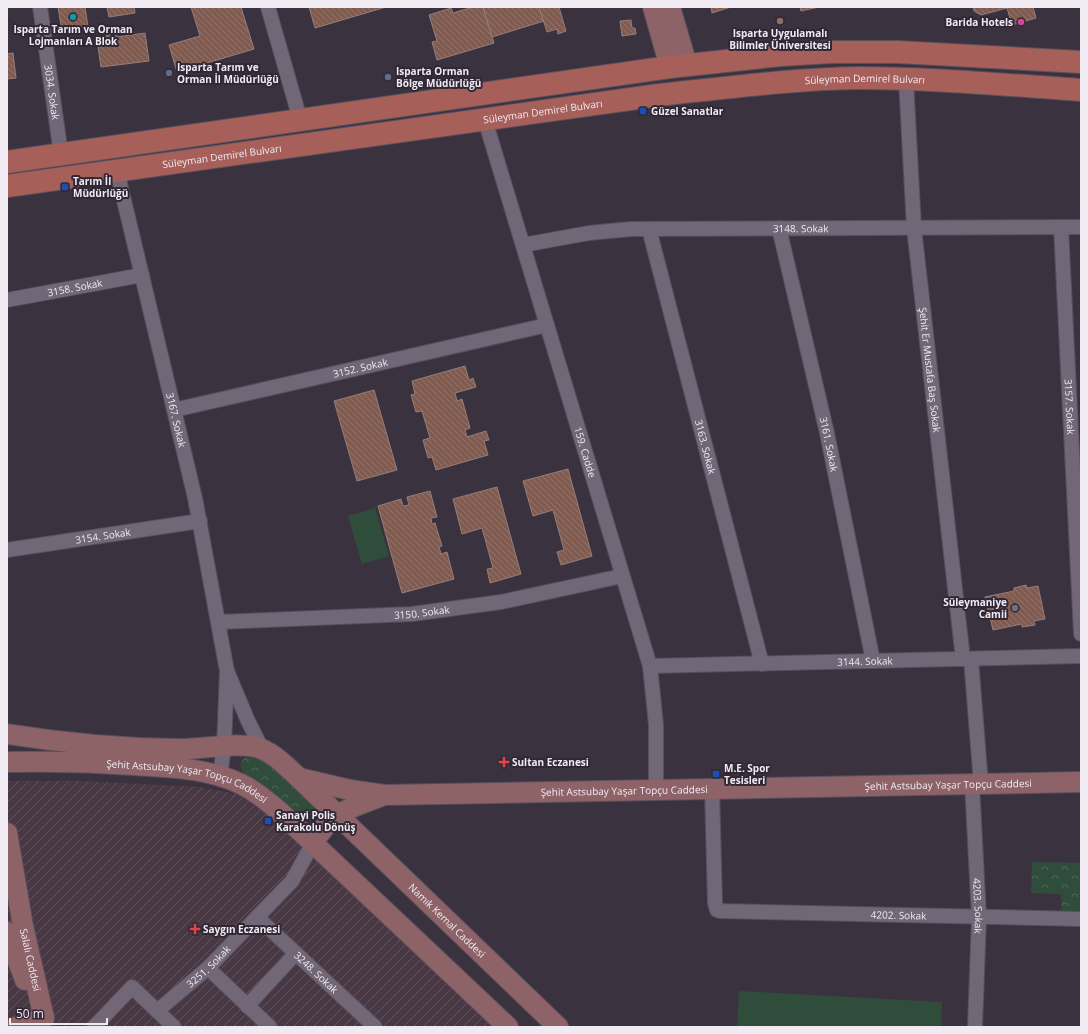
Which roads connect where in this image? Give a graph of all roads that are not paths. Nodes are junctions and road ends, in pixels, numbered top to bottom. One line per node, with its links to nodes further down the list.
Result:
1 (40, 7): 11 (street, 3034. Sokak)
2 (268, 7): 9 (street)
3 (652, 7): 6 (street)
4 (670, 7): 6 (street)
5 (1081, 62): 6 (main road)
6 (678, 66): 9 (main road)
7 (906, 80): 8 (main road, Süleyman Demirel Bulvarı); 10 (main road, Süleyman Demirel Bulvarı); 18 (street, Şehit Er Mustafa Baş Sokak)
8 (1081, 90)
9 (300, 119): 11 (main road)
10 (485, 120): 13 (main road, Süleyman Demirel Bulvarı); 20 (street, 159. Cadde)
11 (61, 154): 12 (main road)
12 (7, 162)
13 (117, 171): 14 (main road, Süleyman Demirel Bulvarı); 21 (street, 3167. Sokak)
14 (7, 186)
15 (1061, 227): 16 (street, 3148. Sokak); 18 (street, 3148. Sokak); 29 (street, 3157. Sokak)
16 (1081, 227)
17 (779, 228): 18 (street, 3148. Sokak); 19 (street, 3148. Sokak); 32 (street, 3161. Sokak)
18 (914, 228): 31 (street, Şehit Er Mustafa Baş Sokak)
19 (649, 229): 20 (street, 3148. Sokak); 33 (street, 3163. Sokak)
20 (523, 245): 23 (street, 159. Cadde)
21 (142, 274): 22 (street, 3158. Sokak); 24 (street, 3167. Sokak)
22 (7, 300)
23 (547, 325): 24 (street, 3152. Sokak); 27 (street, 159. Cadde)
24 (174, 410): 25 (street, 3167. Sokak)
25 (200, 521): 26 (street, 3154. Sokak); 28 (street, 3167. Sokak)
26 (7, 550)
27 (622, 576): 28 (street, 3150. Sokak); 34 (street, 159. Cadde)
28 (218, 622): 35 (street, 3167. Sokak)
29 (1081, 634)
30 (1081, 656): 31 (street, 3144. Sokak)
31 (966, 659): 32 (street, 3144. Sokak); 45 (street, Şehit Er Mustafa Baş Sokak)
32 (873, 661): 33 (street, 3144. Sokak)
33 (762, 664): 34 (street, 3144. Sokak)
34 (650, 666): 47 (street, 159. Cadde)
35 (227, 671): 38 (street, 3167. Sokak); 39 (street, 3167. Sokak)
36 (7, 734): 38 (street, Şehit Astsubay Yaşar Topçu Caddesi)
37 (7, 741): 40 (street)
38 (224, 747): 39 (street, Şehit Astsubay Yaşar Topçu Caddesi); 42 (street, 3167. Sokak)
39 (262, 749): 43 (street, Şehit Astsubay Yaşar Topçu Caddesi)
40 (7, 756)
41 (7, 762): 42 (street, Şehit Astsubay Yaşar Topçu Caddesi)
42 (220, 776): 51 (street, Şehit Astsubay Yaşar Topçu Caddesi)
43 (299, 778): 48 (street, Şehit Astsubay Yaşar Topçu Caddesi); 49 (street, Şehit Astsubay Yaşar Topçu Caddesi)
44 (1081, 782): 45 (street, Şehit Astsubay Yaşar Topçu Caddesi)
45 (977, 784): 46 (street, Şehit Astsubay Yaşar Topçu Caddesi); 53 (street, 4203. Sokak)
46 (712, 789): 47 (street, Şehit Astsubay Yaşar Topçu Caddesi); 53 (street, 4202. Sokak)
47 (656, 790): 48 (street, Şehit Astsubay Yaşar Topçu Caddesi)
48 (384, 795): 49 (street, Şehit Astsubay Yaşar Topçu Caddesi)
49 (336, 815): 51 (street, Şehit Astsubay Yaşar Topçu Caddesi); 67 (street, Namık Kemal Caddesi)
50 (7, 833): 60 (street, Salalı Caddesi)
51 (313, 843): 52 (street, 3251. Sokak); 66 (street)
52 (257, 917): 56 (street, 3248. Sokak); 57 (street, 3251. Sokak)
53 (979, 917): 54 (street, 4202. Sokak); 68 (street, 4203. Sokak)
54 (1081, 919)
55 (7, 932): 60 (street, Salalı Caddesi)
56 (296, 953): 58 (street); 65 (street, 3248. Sokak)
57 (208, 968): 58 (street); 59 (street, 3251. Sokak)
58 (248, 1006): 64 (street)
59 (157, 1011): 62 (street); 63 (street)
60 (48, 1024): 61 (street)
61 (16, 1027)
62 (94, 1027)
63 (174, 1027)
64 (270, 1027)
65 (375, 1027)
66 (508, 1027)
67 (558, 1027)
68 (976, 1027)

